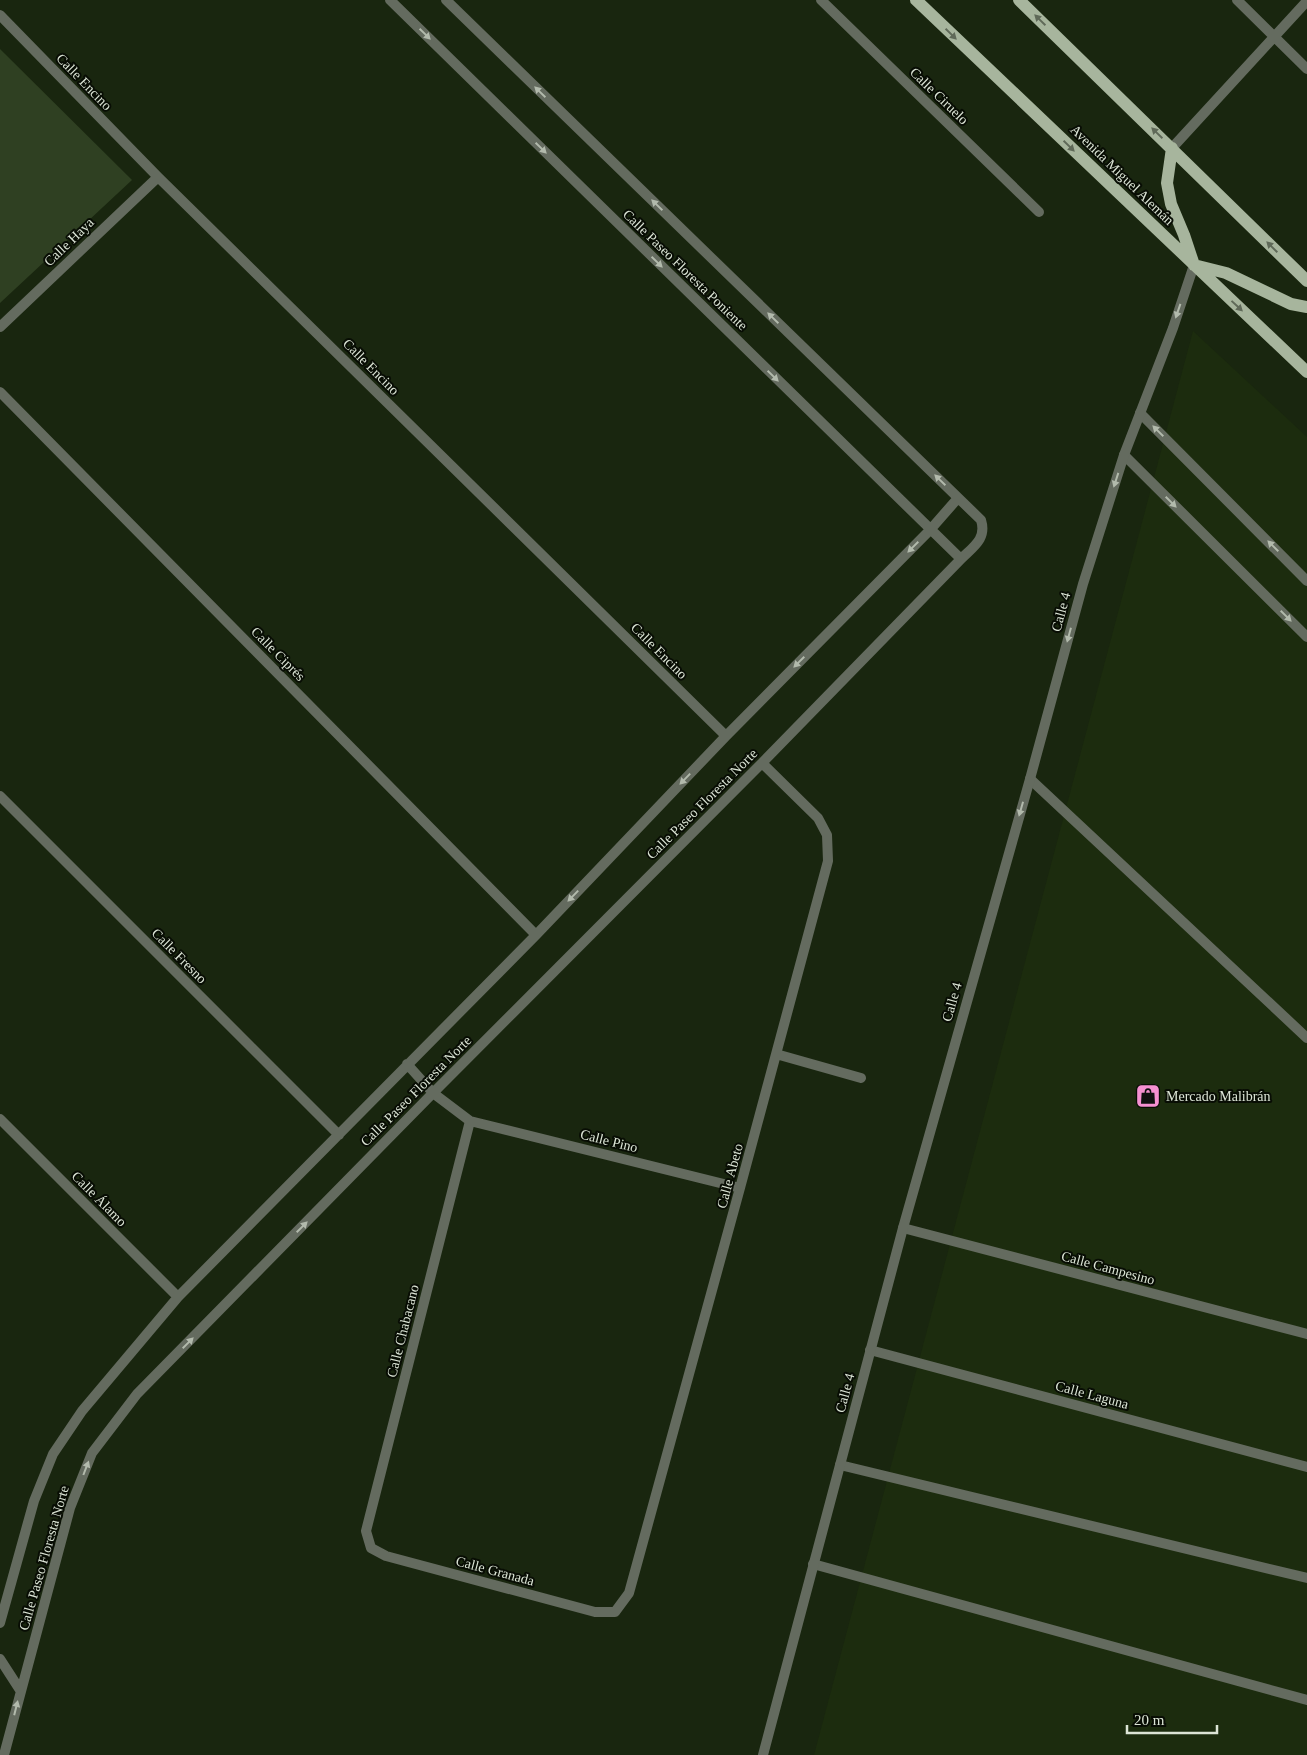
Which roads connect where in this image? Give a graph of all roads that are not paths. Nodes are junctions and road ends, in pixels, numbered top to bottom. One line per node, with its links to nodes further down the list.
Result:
1 (390, 0): 24 (street, Calle Paseo Floresta Poniente, one-way to 24)
2 (446, 0): 22 (street, Calle Paseo Floresta Poniente, one-way to 2)
3 (821, 0): 13 (street, Calle Ciruelo)
4 (916, 0): 14 (main road, Avenida Miguel Alemán, one-way to 14)
5 (1019, 0): 11 (main road, one-way to 5)
6 (1236, 0): 9 (street)
7 (1307, 2): 9 (street)
8 (0, 14): 12 (street, Calle Encino)
9 (1274, 36): 10 (street); 11 (street)
10 (1307, 69)
11 (1172, 148): 14 (main road); 15 (main road, one-way to 11)
12 (158, 177): 17 (street, Calle Haya); 28 (street, Calle Encino)
13 (1039, 212)
14 (1194, 265): 16 (main road); 18 (main road, Avenida Miguel Alemán, one-way to 18); 20 (street, Calle 4, one-way to 20)
15 (1307, 281)
16 (1307, 307)
17 (0, 328)
18 (1307, 372)
19 (0, 392): 32 (street, Calle Ciprés)
20 (1140, 413): 21 (street, Calle 4); 26 (street, one-way to 20)
21 (1124, 455): 27 (street, one-way to 27); 30 (street, Calle 4, one-way to 30)
22 (958, 498): 23 (street, Calle Paseo Floresta Poniente); 24 (street, Calle Paseo Floresta Norte)
23 (984, 529): 25 (street, Calle Paseo Floresta Norte)
24 (930, 530): 25 (street, Calle Paseo Floresta Poniente); 28 (street, Calle Paseo Floresta Norte, one-way to 28)
25 (961, 559): 29 (street, Calle Paseo Floresta Norte)
26 (1307, 581)
27 (1307, 637)
28 (726, 736): 32 (street, Calle Paseo Floresta Norte, one-way to 32)
29 (762, 763): 34 (street, Calle Abeto); 37 (street, Calle Paseo Floresta Norte)
30 (1030, 779): 33 (street); 42 (street, Calle 4, one-way to 42)
31 (0, 796): 40 (street, Calle Fresno)
32 (536, 935): 35 (street, Calle Paseo Floresta Norte)
33 (1307, 1038)
34 (776, 1054): 36 (street); 41 (street, Calle Abeto)
35 (407, 1064): 37 (street); 40 (street, Calle Paseo Floresta Norte)
36 (861, 1078)
37 (433, 1094): 39 (street); 54 (street, Calle Paseo Floresta Norte, one-way to 37)
38 (0, 1119): 43 (street, Calle Álamo)
39 (470, 1121): 41 (street, Calle Pino); 48 (street, Calle Chabacano)
40 (339, 1135): 43 (street, Calle Paseo Floresta Norte)
41 (740, 1188): 51 (street, Calle Abeto)
42 (903, 1228): 44 (street, Calle Campesino); 45 (street, Calle 4)
43 (178, 1297): 52 (street, Calle Paseo Floresta Norte)
44 (1307, 1334)
45 (870, 1350): 46 (street, Calle 4); 47 (street, Calle Laguna)
46 (840, 1465): 49 (street, Calle 4); 50 (street)
47 (1307, 1467)
48 (371, 1548): 51 (street, Calle Granada)
49 (813, 1564): 55 (street); 57 (street, Calle 4)
50 (1307, 1578)
51 (615, 1612)
52 (0, 1623)
53 (0, 1659): 54 (street)
54 (20, 1690): 56 (street, Calle Paseo Floresta Norte, one-way to 54)
55 (1307, 1700)
56 (4, 1755)
57 (763, 1755)

